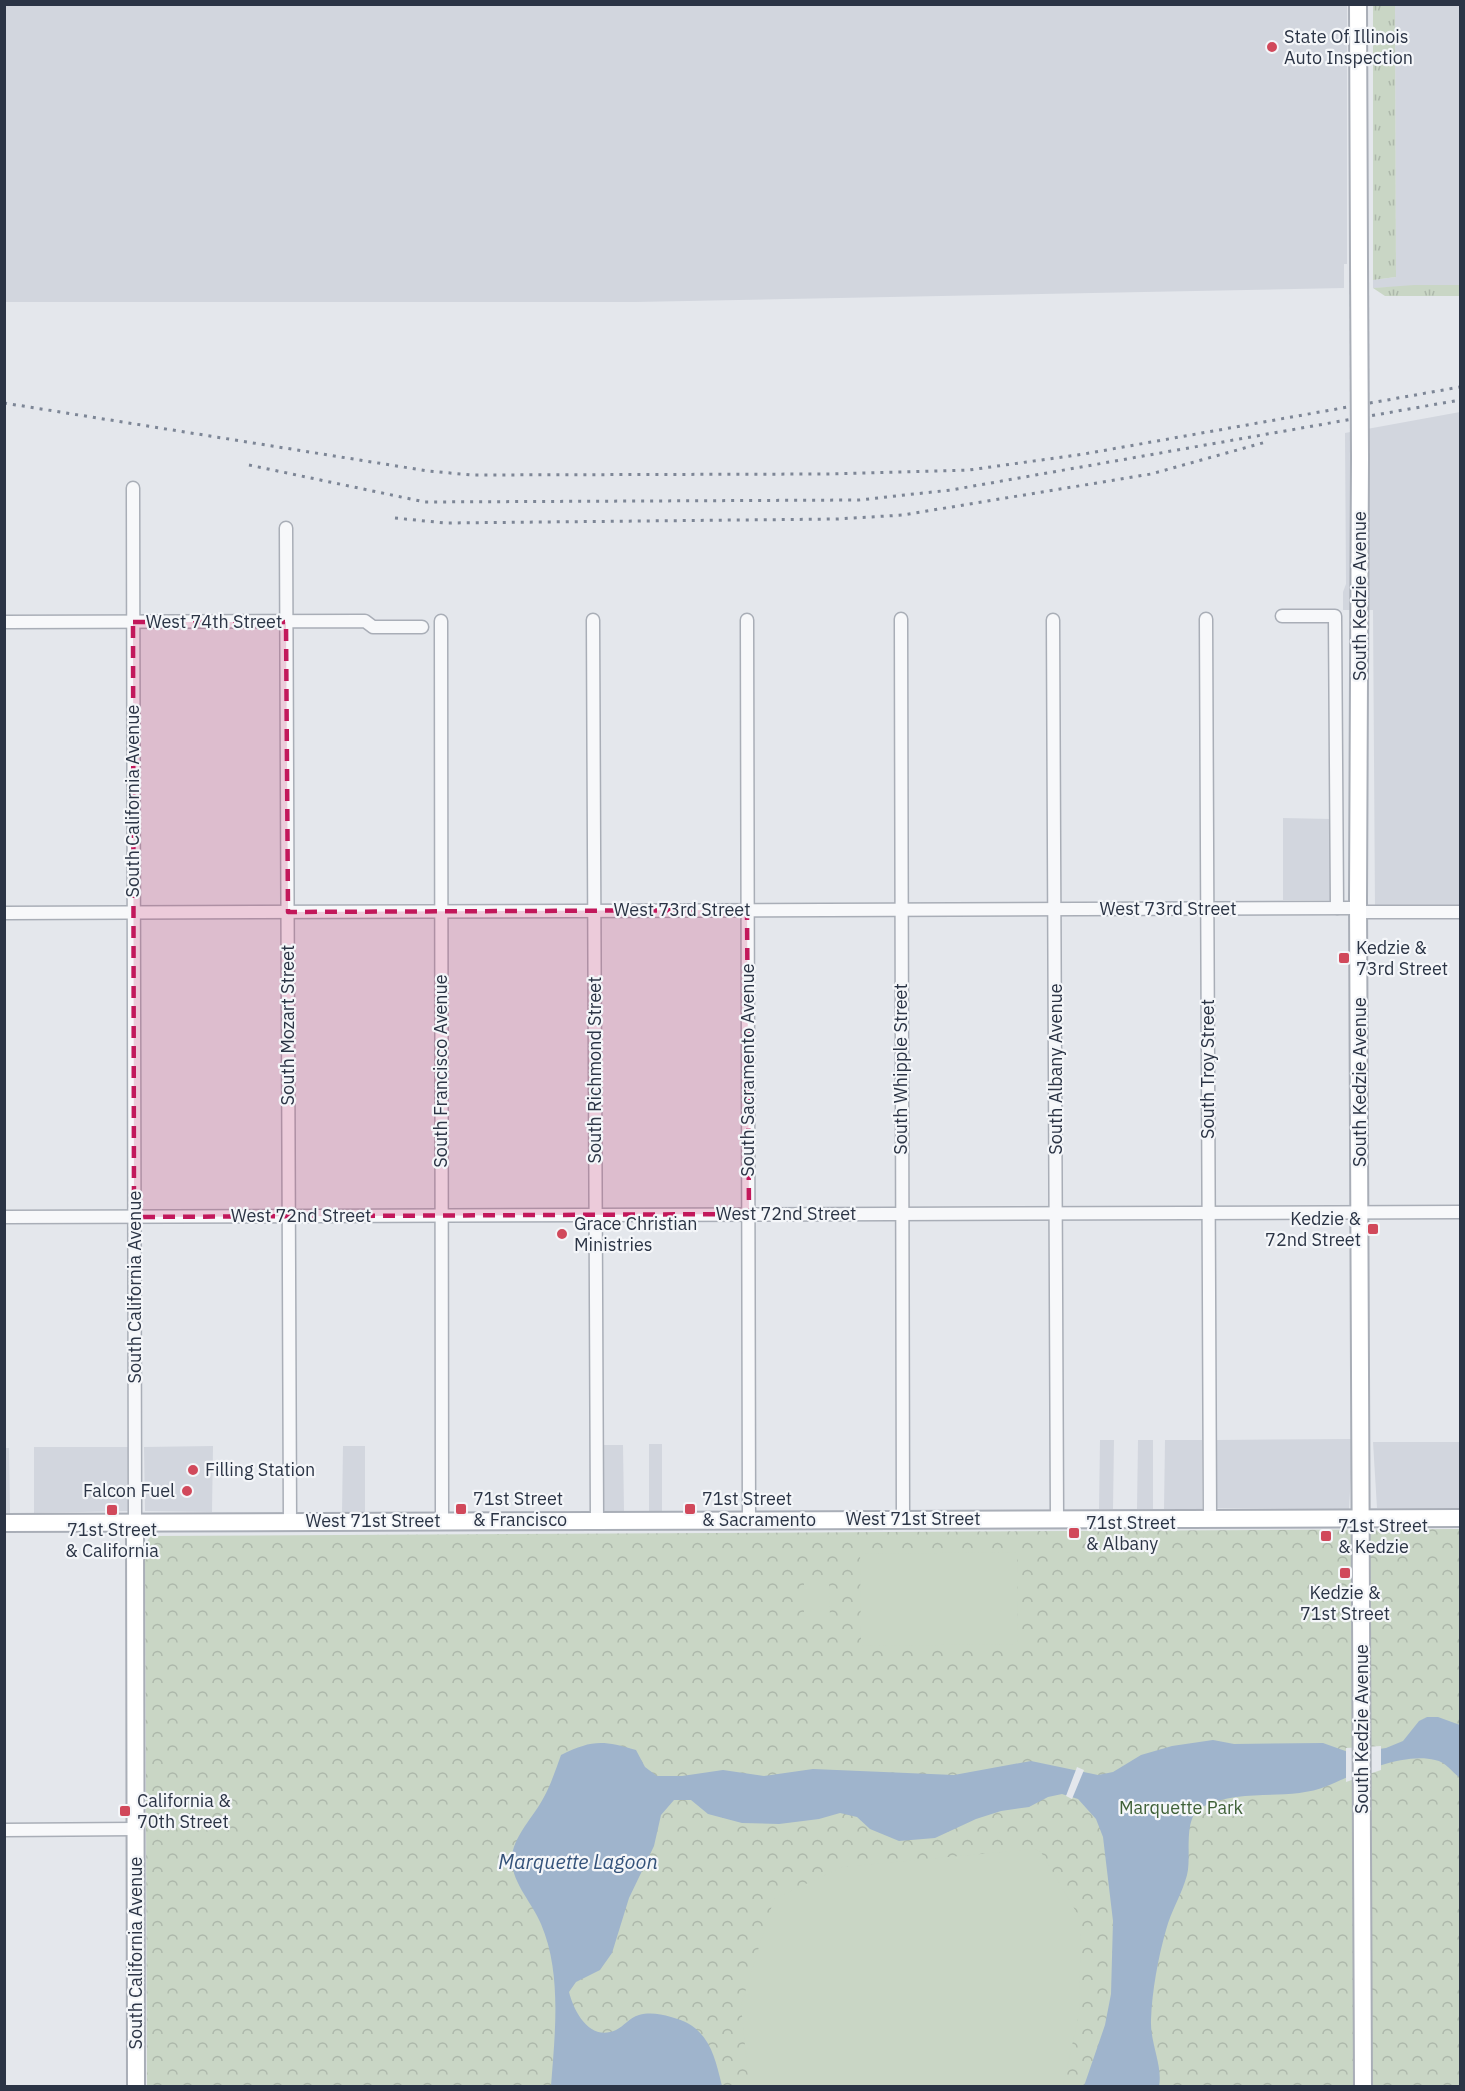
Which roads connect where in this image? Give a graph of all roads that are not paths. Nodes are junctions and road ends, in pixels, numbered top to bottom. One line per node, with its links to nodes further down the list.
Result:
1 (1358, 4): 20 (main road, South Kedzie Avenue, bridge)
2 (133, 488): 12 (street, South California Avenue)
3 (286, 528): 13 (street, South Mozart Street)
4 (1282, 616): 16 (street, South Kedzie Avenue)
5 (901, 619): 17 (street, South Whipple Street)
6 (1206, 619): 15 (street, South Troy Street)
7 (593, 620): 22 (street, South Richmond Street)
8 (747, 620): 19 (street, South Sacramento Avenue)
9 (1053, 620): 18 (street, South Albany Avenue)
10 (441, 621): 21 (street, South Francisco Avenue)
11 (4, 622): 12 (street, West 74th Street)
12 (133, 622): 13 (street, West 74th Street); 23 (street, South California Avenue)
13 (286, 622): 14 (street, West 74th Street); 24 (street, South Mozart Street)
14 (422, 627)
15 (1208, 908): 16 (street, West 73rd Street); 18 (street, West 73rd Street); 30 (street, South Troy Street)
16 (1337, 908): 20 (street, West 73rd Street)
17 (901, 909): 18 (street, West 73rd Street); 19 (street, West 73rd Street); 32 (street, South Whipple Street)
18 (1055, 909): 29 (street, South Albany Avenue)
19 (747, 910): 22 (street, West 73rd Street); 31 (street, South Sacramento Avenue)
20 (1359, 910): 25 (street, West 73rd Street); 27 (main road, South Kedzie Avenue)
21 (441, 911): 22 (street, West 73rd Street); 24 (street, West 73rd Street); 35 (street, South Francisco Avenue)
22 (594, 911): 33 (street, South Richmond Street)
23 (134, 912): 24 (street, West 73rd Street); 26 (street, West 73rd Street); 37 (street, South California Avenue)
24 (288, 912): 34 (street, South Mozart Street)
25 (1461, 912)
26 (4, 913)
27 (1361, 1212): 28 (street, West 72nd Street); 30 (street, West 72nd Street); 40 (main road, South Kedzie Avenue)
28 (1461, 1212)
29 (1056, 1213): 30 (street, West 72nd Street); 32 (street, West 72nd Street); 38 (street, South Albany Avenue)
30 (1209, 1213): 39 (street, South Troy Street)
31 (749, 1214): 32 (street, West 72nd Street); 33 (street, West 72nd Street); 43 (street, South Sacramento Avenue)
32 (902, 1214): 42 (street, South Whipple Street)
33 (596, 1215): 35 (street, West 72nd Street); 45 (street, South Richmond Street)
34 (289, 1216): 35 (street, West 72nd Street); 37 (street, West 72nd Street); 46 (street, South Mozart Street)
35 (442, 1216): 44 (street, South Francisco Avenue)
36 (4, 1217): 37 (street, West 72nd Street)
37 (134, 1217): 48 (street, South California Avenue)
38 (1057, 1518): 39 (main road, West 71st Street); 42 (main road, West 71st Street)
39 (1210, 1518): 40 (main road, West 71st Street)
40 (1363, 1518): 41 (main road, West 71st Street); 52 (main road, South Kedzie Avenue)
41 (1461, 1518)
42 (903, 1519): 43 (main road, West 71st Street)
43 (749, 1520): 45 (main road, West 71st Street)
44 (442, 1521): 45 (main road, West 71st Street); 46 (main road, West 71st Street)
45 (597, 1521)
46 (290, 1522): 48 (main road, West 71st Street)
47 (4, 1523): 48 (main road, West 71st Street)
48 (135, 1523): 49 (main road, South California Avenue)
49 (136, 1829): 50 (street); 51 (main road, South California Avenue)
50 (4, 1830)
51 (136, 2086)
52 (1363, 2086)

